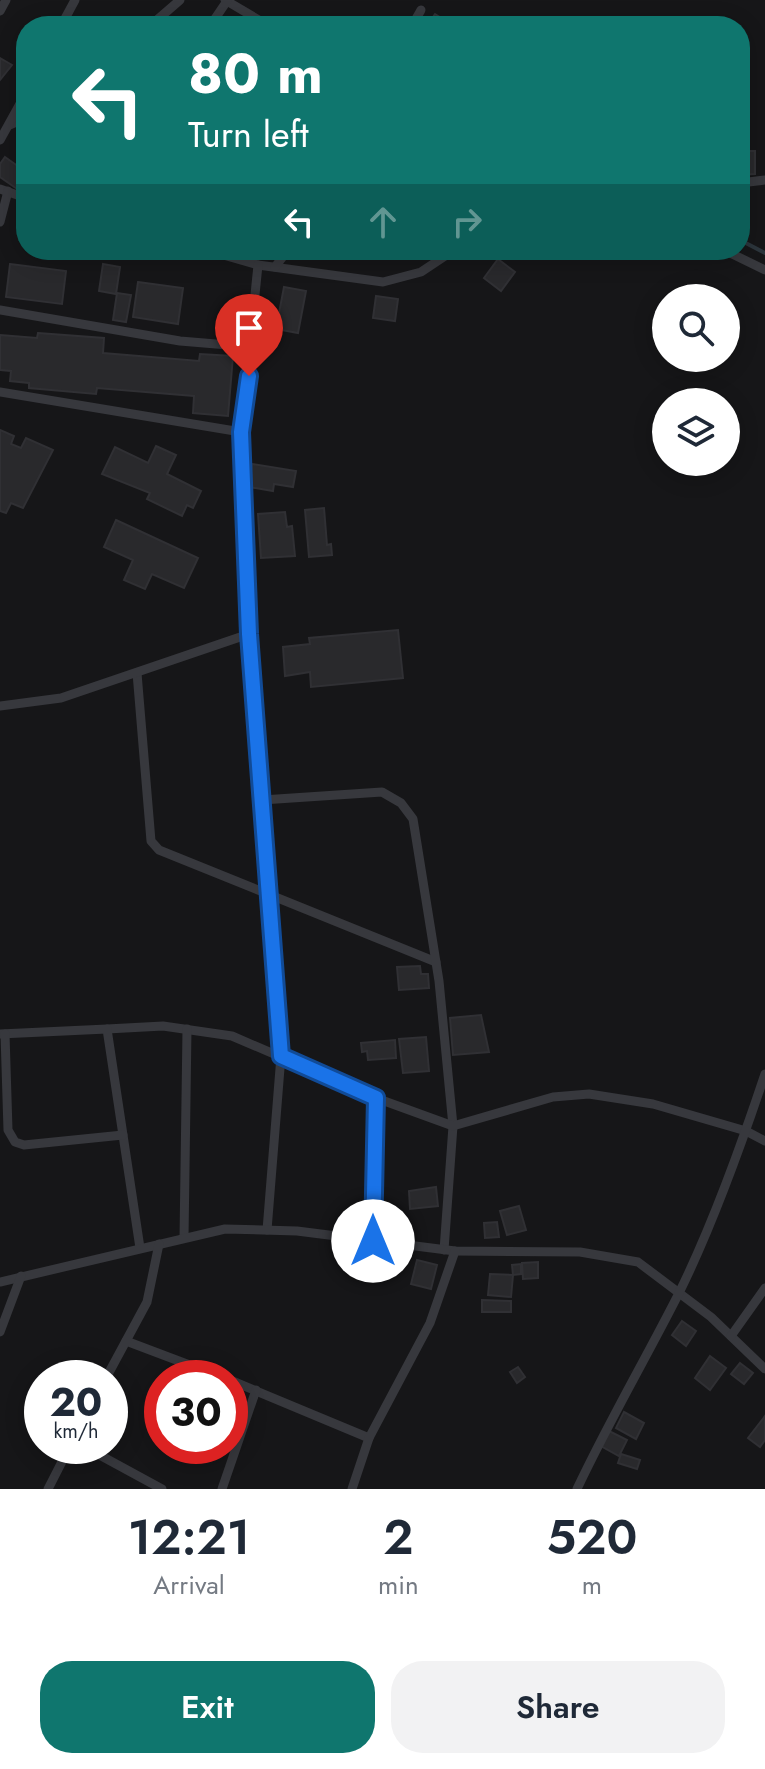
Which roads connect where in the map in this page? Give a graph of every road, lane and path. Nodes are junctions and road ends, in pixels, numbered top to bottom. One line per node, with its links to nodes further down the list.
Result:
1 (6, 0): 5 (street)
2 (180, 0): 6 (street)
3 (226, 0): 7 (street)
4 (421, 10): 8 (street)
5 (0, 11)
6 (162, 16)
7 (252, 16)
8 (418, 16)
9 (16, 113): 11 (street)
10 (16, 122): 11 (street)
11 (10, 125): 12 (street)
12 (0, 140)
13 (4, 190): 14 (street)
14 (0, 222)
15 (242, 260): 19 (street)
16 (280, 260): 20 (street)
17 (439, 260): 20 (street)
18 (744, 260): 21 (street)
19 (258, 265): 20 (street); 23 (street)
20 (275, 267)
21 (765, 270)
22 (0, 310): 23 (street)
23 (252, 347): 25 (street)
24 (0, 392): 25 (street)
25 (241, 432): 26 (street)
26 (249, 634): 27 (street); 29 (street)
27 (137, 673): 28 (street); 30 (street)
28 (0, 706)
29 (262, 800): 30 (street); 31 (street)
30 (271, 895): 31 (street); 35 (street)
31 (436, 962): 38 (street)
32 (107, 1029): 33 (street); 34 (street); 40 (street)
33 (187, 1029): 35 (street); 43 (street)
34 (2, 1034): 40 (street)
35 (281, 1056): 37 (street); 42 (street)
36 (765, 1074): 39 (street)
37 (376, 1098): 38 (street); 44 (street)
38 (453, 1126): 39 (street); 47 (street)
39 (746, 1131): 41 (street); 51 (street)
40 (123, 1135): 46 (street)
41 (765, 1141)
42 (267, 1230): 43 (street); 44 (street)
43 (184, 1238): 45 (street)
44 (373, 1241): 47 (street)
45 (159, 1244): 46 (street); 54 (street)
46 (140, 1248): 48 (street)
47 (450, 1251): 51 (street); 60 (street)
48 (21, 1276): 49 (street); 52 (street)
49 (0, 1282)
50 (765, 1288): 53 (street)
51 (679, 1293): 53 (street); 67 (street)
52 (0, 1332)
53 (731, 1336): 57 (street)
54 (126, 1341): 55 (street); 56 (street)
55 (116, 1360)
56 (176, 1360)
57 (765, 1369)
58 (248, 1387): 59 (street)
59 (256, 1390): 60 (street); 65 (street)
60 (369, 1438): 66 (street)
61 (61, 1464): 63 (street)
62 (116, 1464): 64 (street)
63 (48, 1489)
64 (162, 1489)
65 (222, 1489)
66 (352, 1489)
67 (577, 1489)

